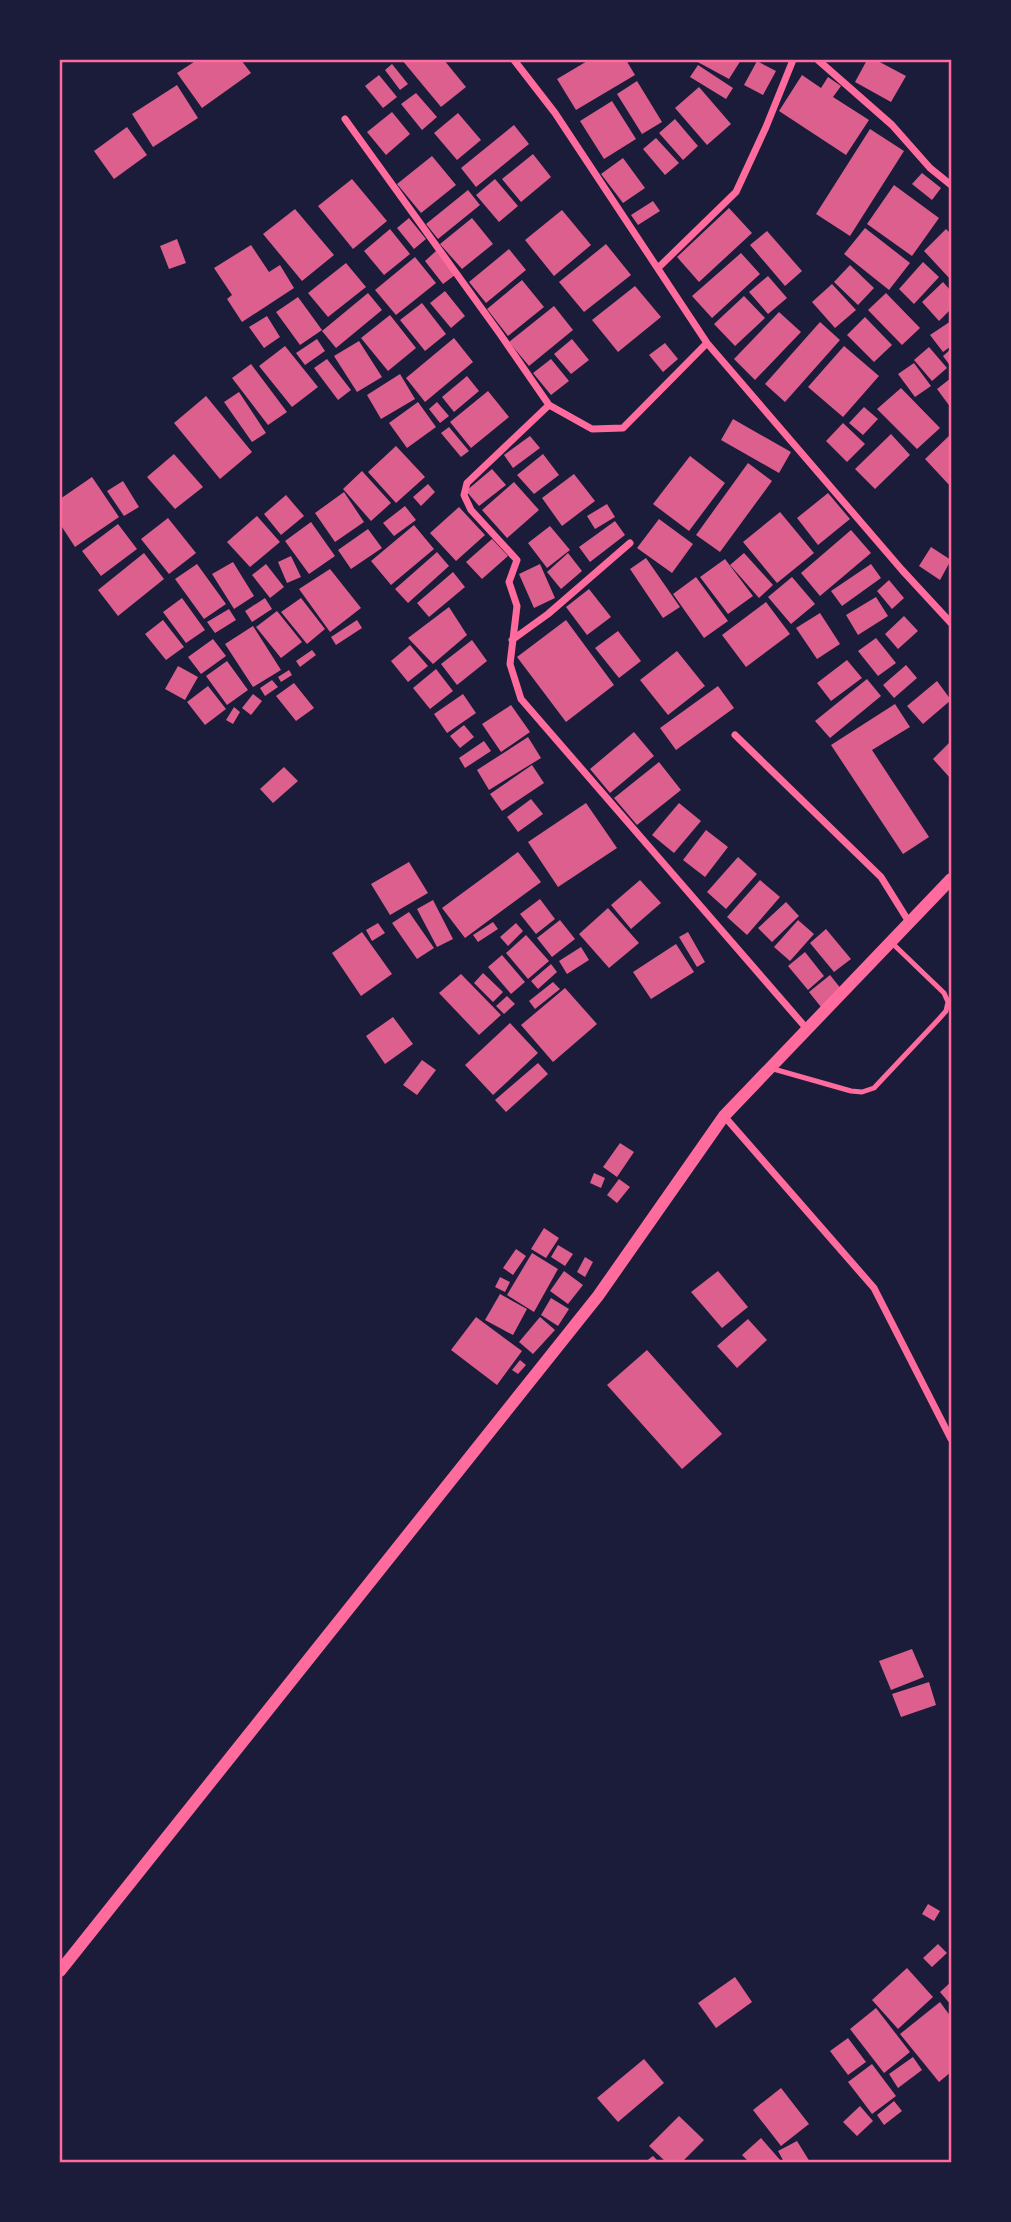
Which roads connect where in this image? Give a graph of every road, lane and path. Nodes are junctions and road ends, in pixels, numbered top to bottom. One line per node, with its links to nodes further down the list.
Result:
1 (514, 60): 6 (street)
2 (793, 60): 6 (street)
3 (818, 60): 5 (street)
4 (345, 119): 8 (street)
5 (951, 185)
6 (659, 267): 7 (street)
7 (707, 343): 8 (street); 10 (street)
8 (549, 405): 11 (street)
9 (629, 543): 11 (street)
10 (951, 623)
11 (512, 640): 16 (street)
12 (734, 736): 14 (street)
13 (951, 879): 14 (street)
14 (909, 922): 15 (street)
15 (892, 943): 16 (street); 17 (lane)
16 (807, 1029): 17 (street)
17 (769, 1068): 18 (street)
18 (724, 1116): 19 (street); 20 (street)
19 (951, 1439)
20 (60, 1971)

